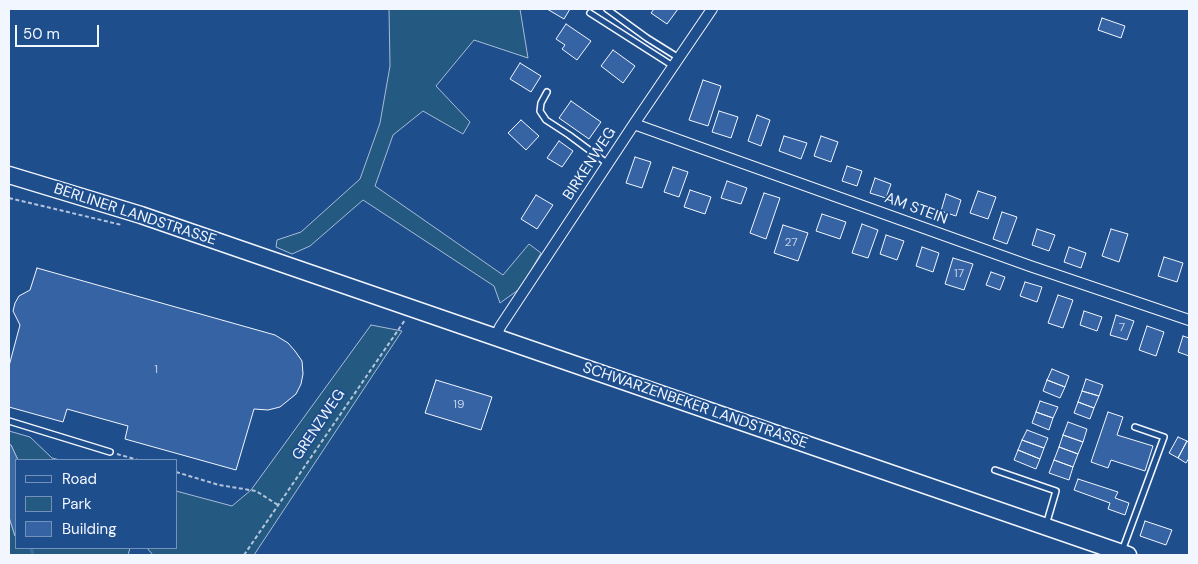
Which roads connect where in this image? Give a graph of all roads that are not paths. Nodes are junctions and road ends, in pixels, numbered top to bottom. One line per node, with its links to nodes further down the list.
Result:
1 (607, 9): 4 (lane)
2 (712, 9): 4 (street, BIRKENWEG)
3 (590, 13): 4 (lane)
4 (676, 62): 6 (street, BIRKENWEG)
5 (547, 92): 7 (lane)
6 (634, 124): 7 (street, BIRKENWEG); 10 (street, AM STEIN)
7 (608, 164): 11 (street, BIRKENWEG)
8 (9, 174): 9 (main road, BERLINER LANDSTRASSE)
9 (262, 257): 11 (main road, SCHWARZENBEKER LANDSTRASSE)
10 (1189, 320)
11 (496, 337): 16 (main road, SCHWARZENBEKER LANDSTRASSE)
12 (9, 421): 14 (lane)
13 (1135, 427): 17 (lane)
14 (110, 452)
15 (995, 470): 16 (lane)
16 (1046, 527): 17 (main road, SCHWARZENBEKER LANDSTRASSE)
17 (1125, 554)

